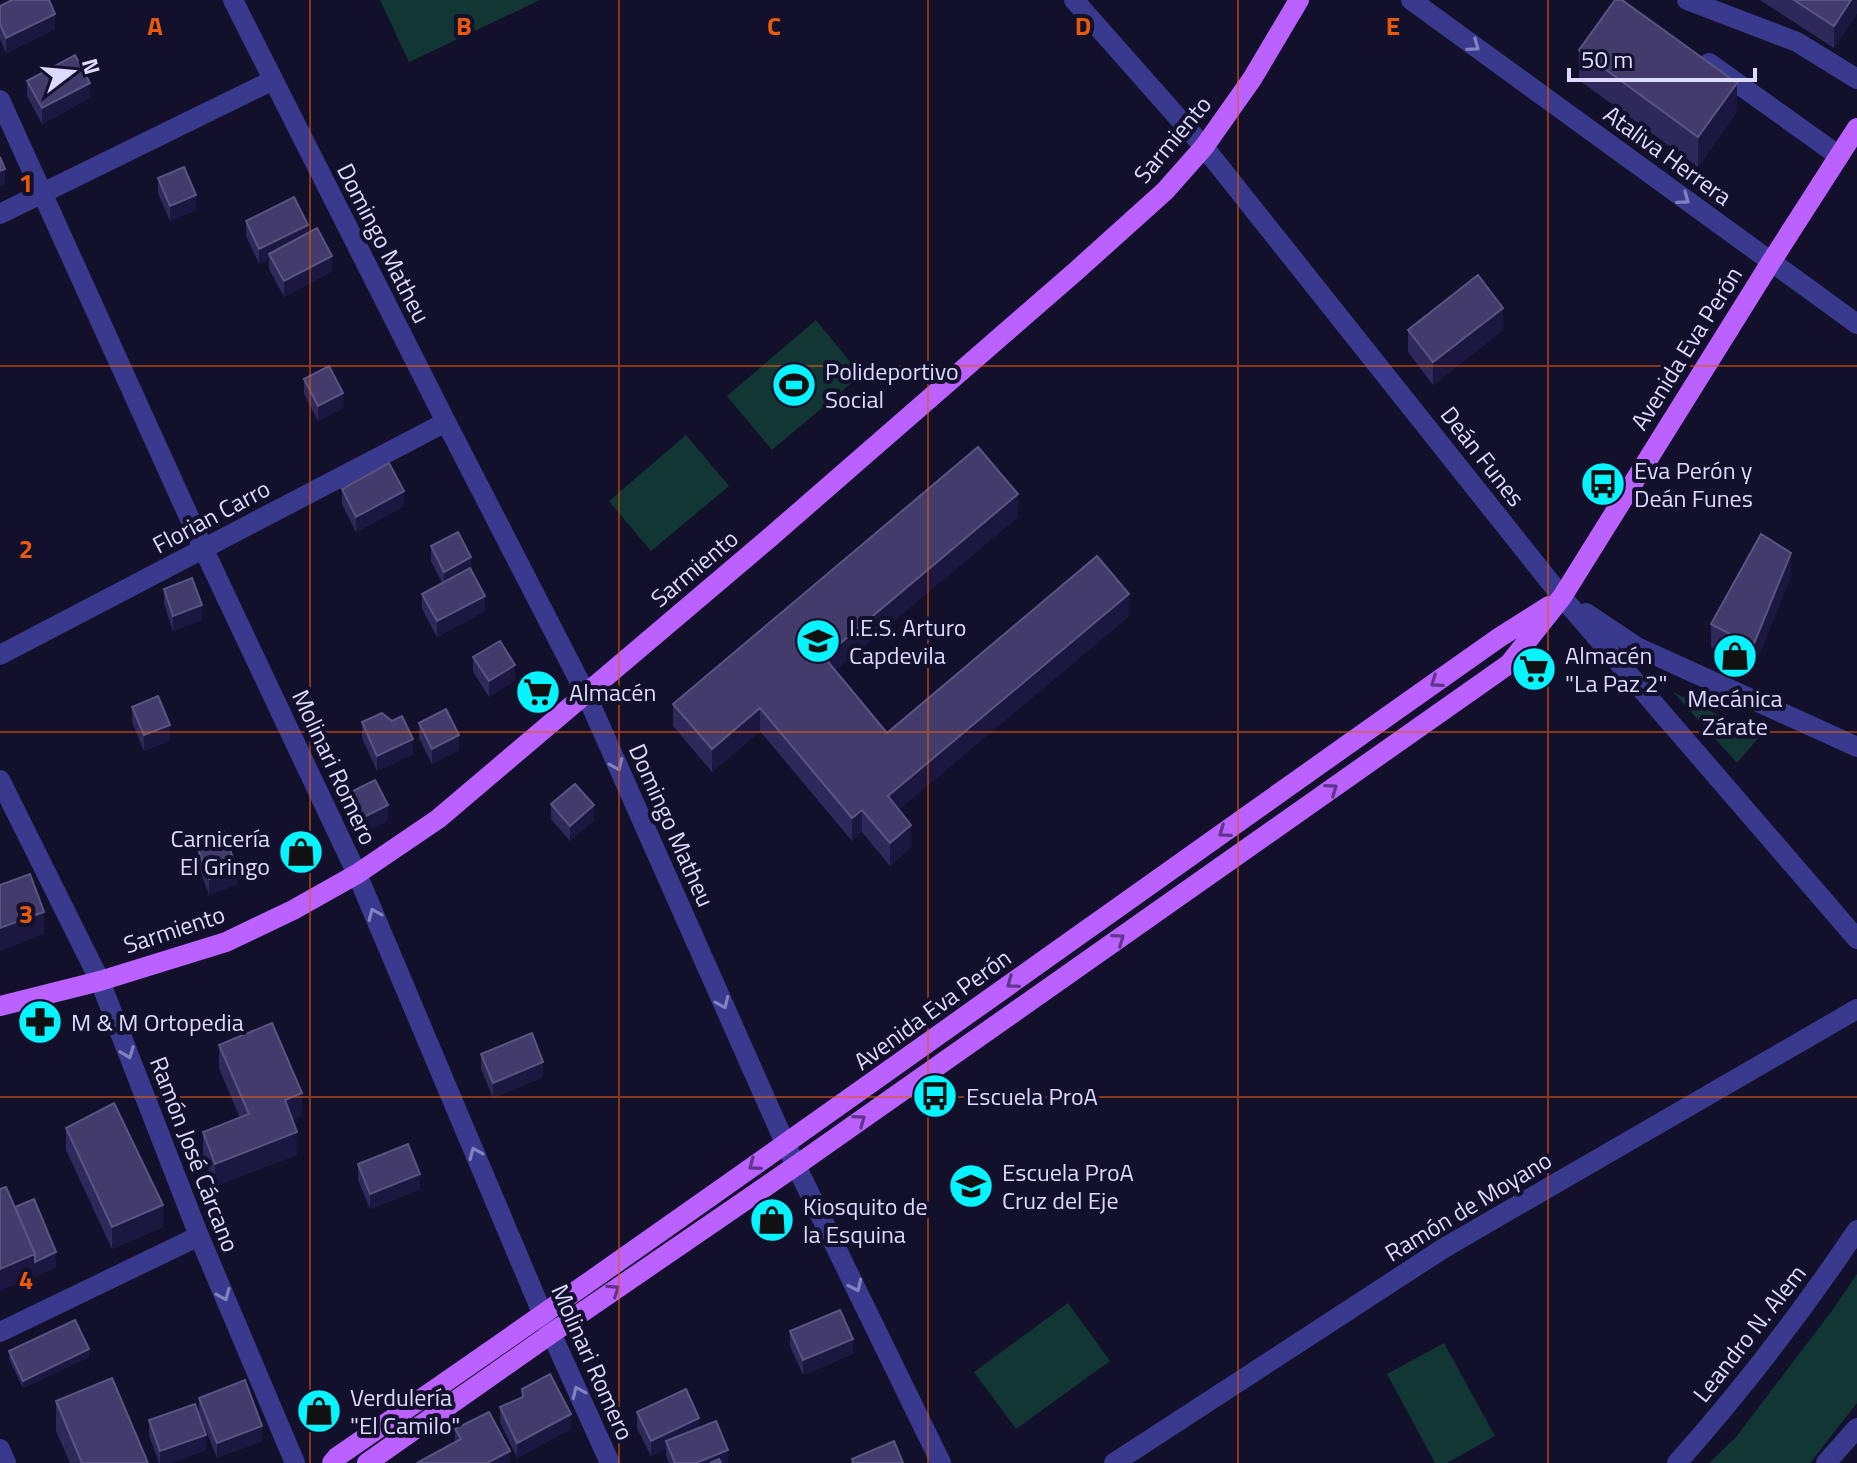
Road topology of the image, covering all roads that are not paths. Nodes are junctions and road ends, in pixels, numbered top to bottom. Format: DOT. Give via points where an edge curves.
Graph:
graph roads {
  1 [pos="233,0"];
  2 [pos="1074,0"];
  3 [pos="1299,0"];
  4 [pos="1411,0"];
  5 [pos="1687,0"];
  6 [pos="1709,63"];
  7 [pos="1857,79"];
  8 [pos="273,80"];
  9 [pos="0,100"];
  10 [pos="1857,128"];
  11 [pos="1204,147"];
  12 [pos="1839,156"];
  13 [pos="42,193"];
  14 [pos="0,214"];
  15 [pos="1771,262"];
  16 [pos="1857,324"];
  17 [pos="446,422"];
  18 [pos="204,550"];
  19 [pos="1562,597"];
  20 [pos="0,655"];
  21 [pos="586,694"];
  22 [pos="1857,747"];
  23 [pos="0,780"];
  24 [pos="357,874"];
  25 [pos="1857,939"];
  26 [pos="100,981"];
  27 [pos="0,1006"];
  28 [pos="1857,1009"];
  29 [pos="785,1143"];
  30 [pos="797,1165"];
  31 [pos="1857,1230"];
  32 [pos="199,1236"];
  33 [pos="548,1324"];
  34 [pos="0,1332"];
  35 [pos="1857,1428"];
  36 [pos="0,1449"];
  37 [pos="6,1463"];
  38 [pos="295,1463"];
  39 [pos="332,1463"];
  40 [pos="367,1463"];
  41 [pos="610,1463"];
  42 [pos="941,1463"];
  43 [pos="1114,1463"];
  44 [pos="1677,1463"];
  45 [pos="1826,1463"];
  1 -- 8 [label="street, Domingo Matheu"];
  2 -- 11 [label="street, Deán Funes"];
  3 -- 11 [label="main road, Sarmiento"];
  4 -- 15 [label="street, Ataliva Herrera, one-way"];
  5 -- 7 [label="street" via="1797,42"];
  6 -- 12 [label="street"];
  8 -- 13 [label="street"];
  8 -- 17 [label="street, Domingo Matheu"];
  9 -- 13 [label="street, Molinari Romero"];
  10 -- 12 [label="main road, Avenida Eva Perón"];
  11 -- 19 [label="street, Deán Funes"];
  11 -- 21 [label="main road, Sarmiento" via="1165,191 1075,272"];
  12 -- 15 [label="main road, Avenida Eva Perón"];
  13 -- 14 [label="street"];
  13 -- 18 [label="street, Molinari Romero"];
  15 -- 16 [label="street, Ataliva Herrera"];
  15 -- 19 [label="main road, Avenida Eva Perón"];
  17 -- 18 [label="street, Florian Carro"];
  17 -- 21 [label="street, Domingo Matheu"];
  18 -- 20 [label="street, Florian Carro"];
  18 -- 24 [label="street, Molinari Romero"];
  19 -- 22 [label="street" via="1637,647"];
  19 -- 25 [label="street, Deán Funes"];
  19 -- 29 [label="main road, Avenida Eva Perón, one-way"];
  30 -- 19 [label="main road, Avenida Eva Perón, one-way" via="1509,664"];
  21 -- 24 [label="main road, Sarmiento" via="438,819"];
  21 -- 29 [label="street, Domingo Matheu, one-way"];
  23 -- 26 [label="street, Ramón José Cárcano"];
  24 -- 26 [label="main road, Sarmiento" via="226,942"];
  33 -- 24 [label="street, Molinari Romero, one-way"];
  26 -- 27 [label="main road, Sarmiento"];
  26 -- 32 [label="street, Ramón José Cárcano, one-way"];
  28 -- 43 [label="street, Ramón de Moyano" via="1444,1248"];
  29 -- 30 [label="street, Domingo Matheu"];
  29 -- 33 [label="main road, Avenida Eva Perón, one-way"];
  33 -- 30 [label="main road, Avenida Eva Perón, one-way"];
  30 -- 42 [label="street, Domingo Matheu, one-way"];
  31 -- 44 [label="street, Leandro N. Alem" via="1807,1303"];
  32 -- 34 [label="street"];
  32 -- 38 [label="street, Ramón José Cárcano, one-way"];
  33 -- 39 [label="main road, Avenida Eva Perón"];
  33 -- 40 [label="main road, Avenida Eva Perón"];
  41 -- 33 [label="street, Molinari Romero, one-way"];
  35 -- 45 [label="street"];
  36 -- 37 [label="street"];
}
